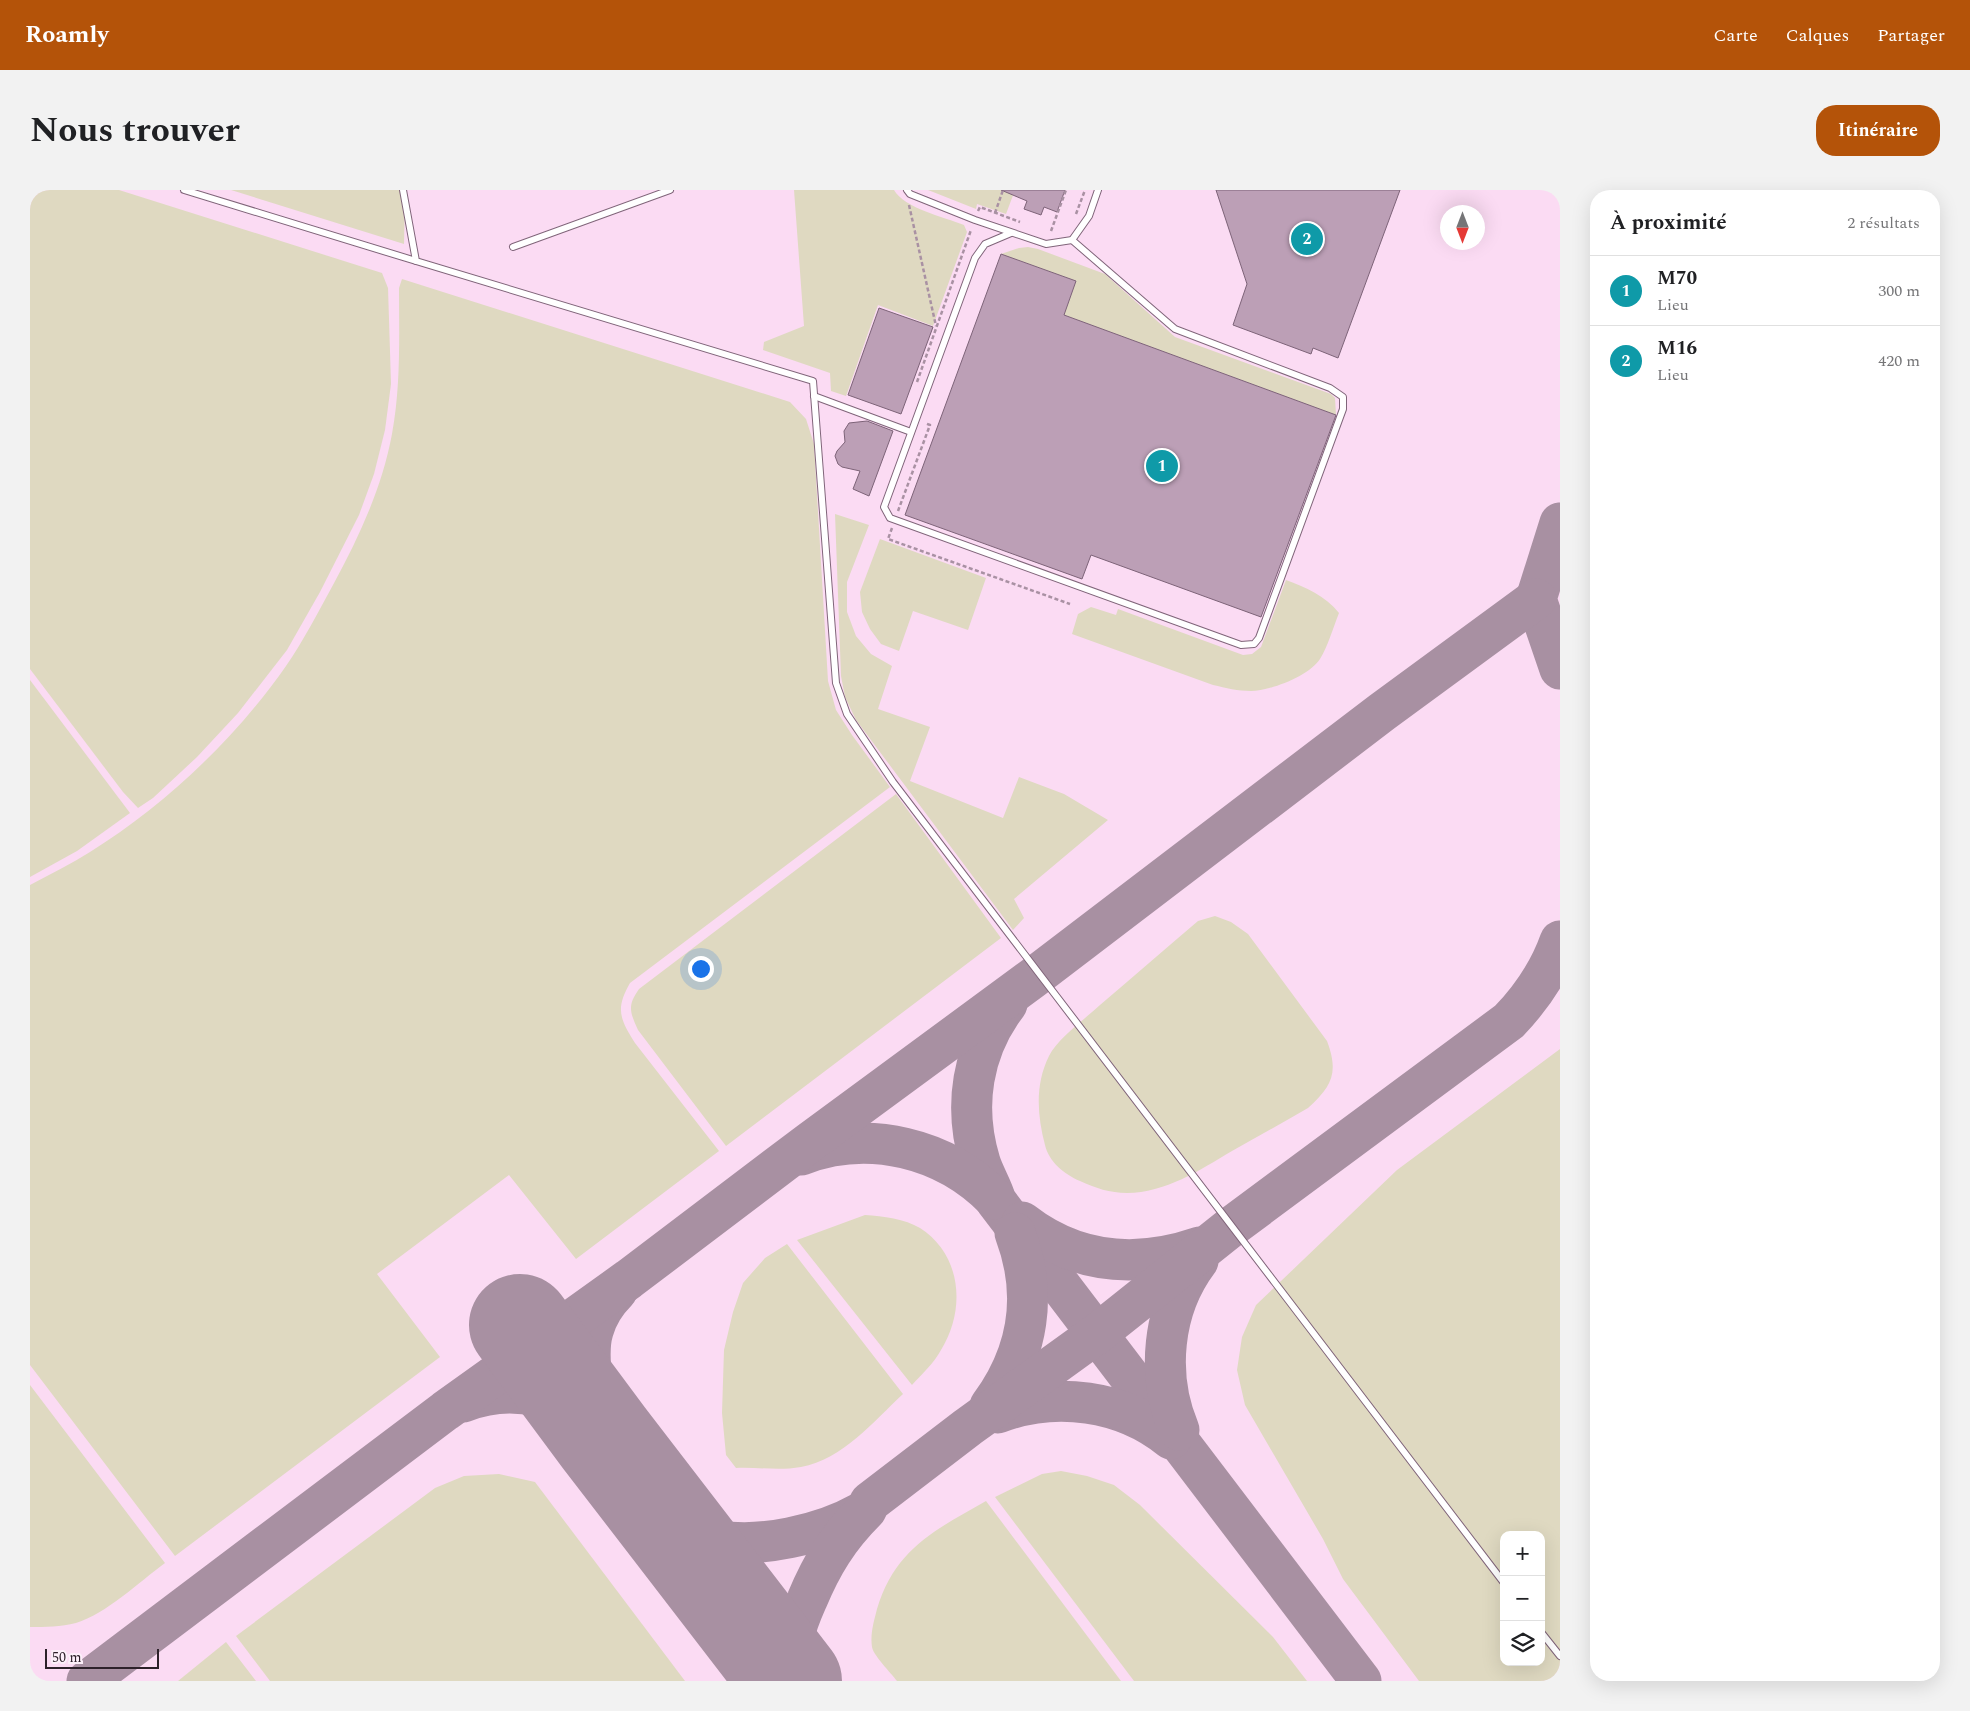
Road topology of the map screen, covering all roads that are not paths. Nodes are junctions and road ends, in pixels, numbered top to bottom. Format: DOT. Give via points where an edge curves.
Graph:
graph roads {
  1 [pos="184,190"];
  2 [pos="404,190"];
  3 [pos="670,190"];
  4 [pos="1098,190"];
  5 [pos="909,192"];
  6 [pos="1011,233"];
  7 [pos="1072,240"];
  8 [pos="513,247"];
  9 [pos="416,261"];
  10 [pos="814,396"];
  11 [pos="911,432"];
  12 [pos="1500,1578"];
  13 [pos="1545,1637"];
  14 [pos="1560,1656"];
  1 -- 9 [label="lane"];
  2 -- 9 [label="lane"];
  3 -- 8 [label="lane"];
  4 -- 7 [label="lane" via="1089,216"];
  5 -- 6 [label="lane"];
  6 -- 7 [label="lane" via="1046,244"];
  6 -- 11 [label="lane" via="985,244 975,258"];
  7 -- 11 [label="lane" via="1175,329 1330,388 1343,397 1343,409 1259,638 1254,644 1241,645 890,518 884,507"];
  9 -- 10 [label="lane" via="813,381"];
  10 -- 11 [label="lane"];
  10 -- 12 [label="lane" via="836,683 846,714 893,782"];
  13 -- 14 [label="lane"];
}
